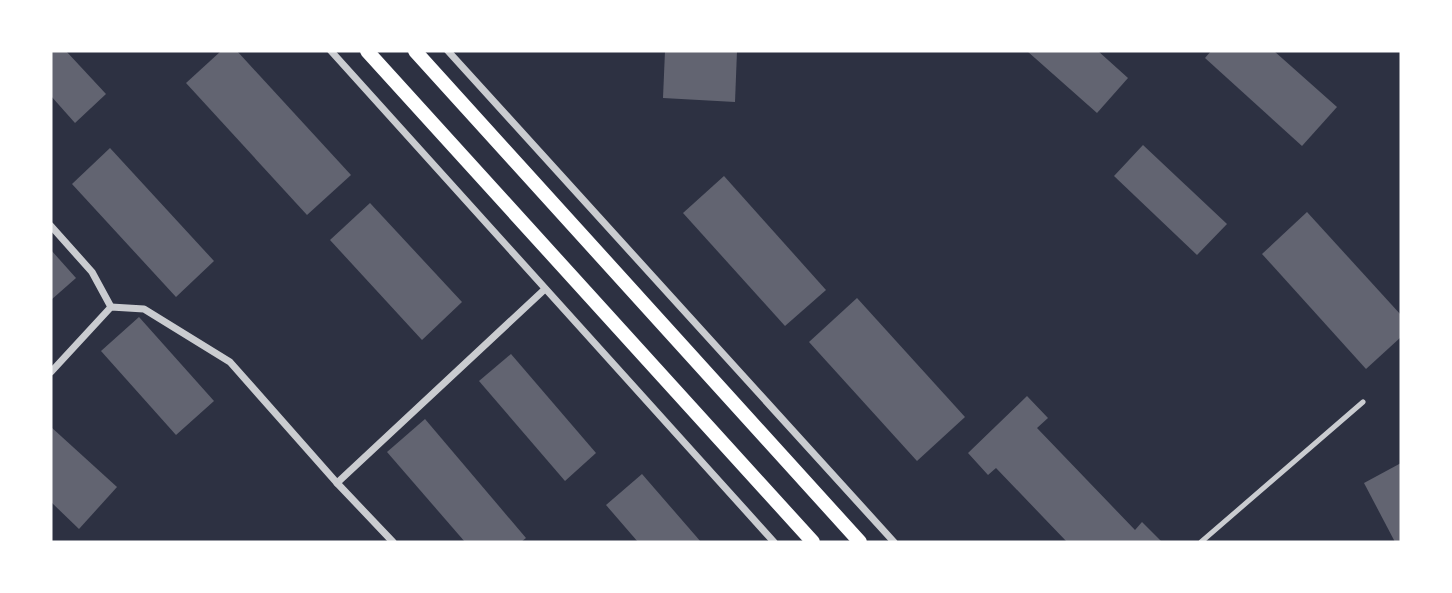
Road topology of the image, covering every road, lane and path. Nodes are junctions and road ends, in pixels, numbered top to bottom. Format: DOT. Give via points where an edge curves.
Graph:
graph roads {
  1 [pos="331,51"];
  2 [pos="367,51"];
  3 [pos="415,51"];
  4 [pos="448,51"];
  5 [pos="51,226"];
  6 [pos="545,289"];
  7 [pos="111,307"];
  8 [pos="51,372"];
  9 [pos="1363,402"];
  10 [pos="337,484"];
  11 [pos="393,542"];
  12 [pos="774,542"];
  13 [pos="813,542"];
  14 [pos="860,542"];
  15 [pos="894,542"];
  16 [pos="1201,542"];
  1 -- 6 [label="street"];
  2 -- 13 [label="main road"];
  3 -- 14 [label="main road"];
  4 -- 15 [label="street"];
  5 -- 7 [label="street" via="93,272"];
  6 -- 10 [label="street"];
  6 -- 12 [label="street"];
  7 -- 8 [label="street"];
  7 -- 10 [label="street" via="144,309 230,362"];
  9 -- 16 [label="lane"];
  10 -- 11 [label="street"];
}
